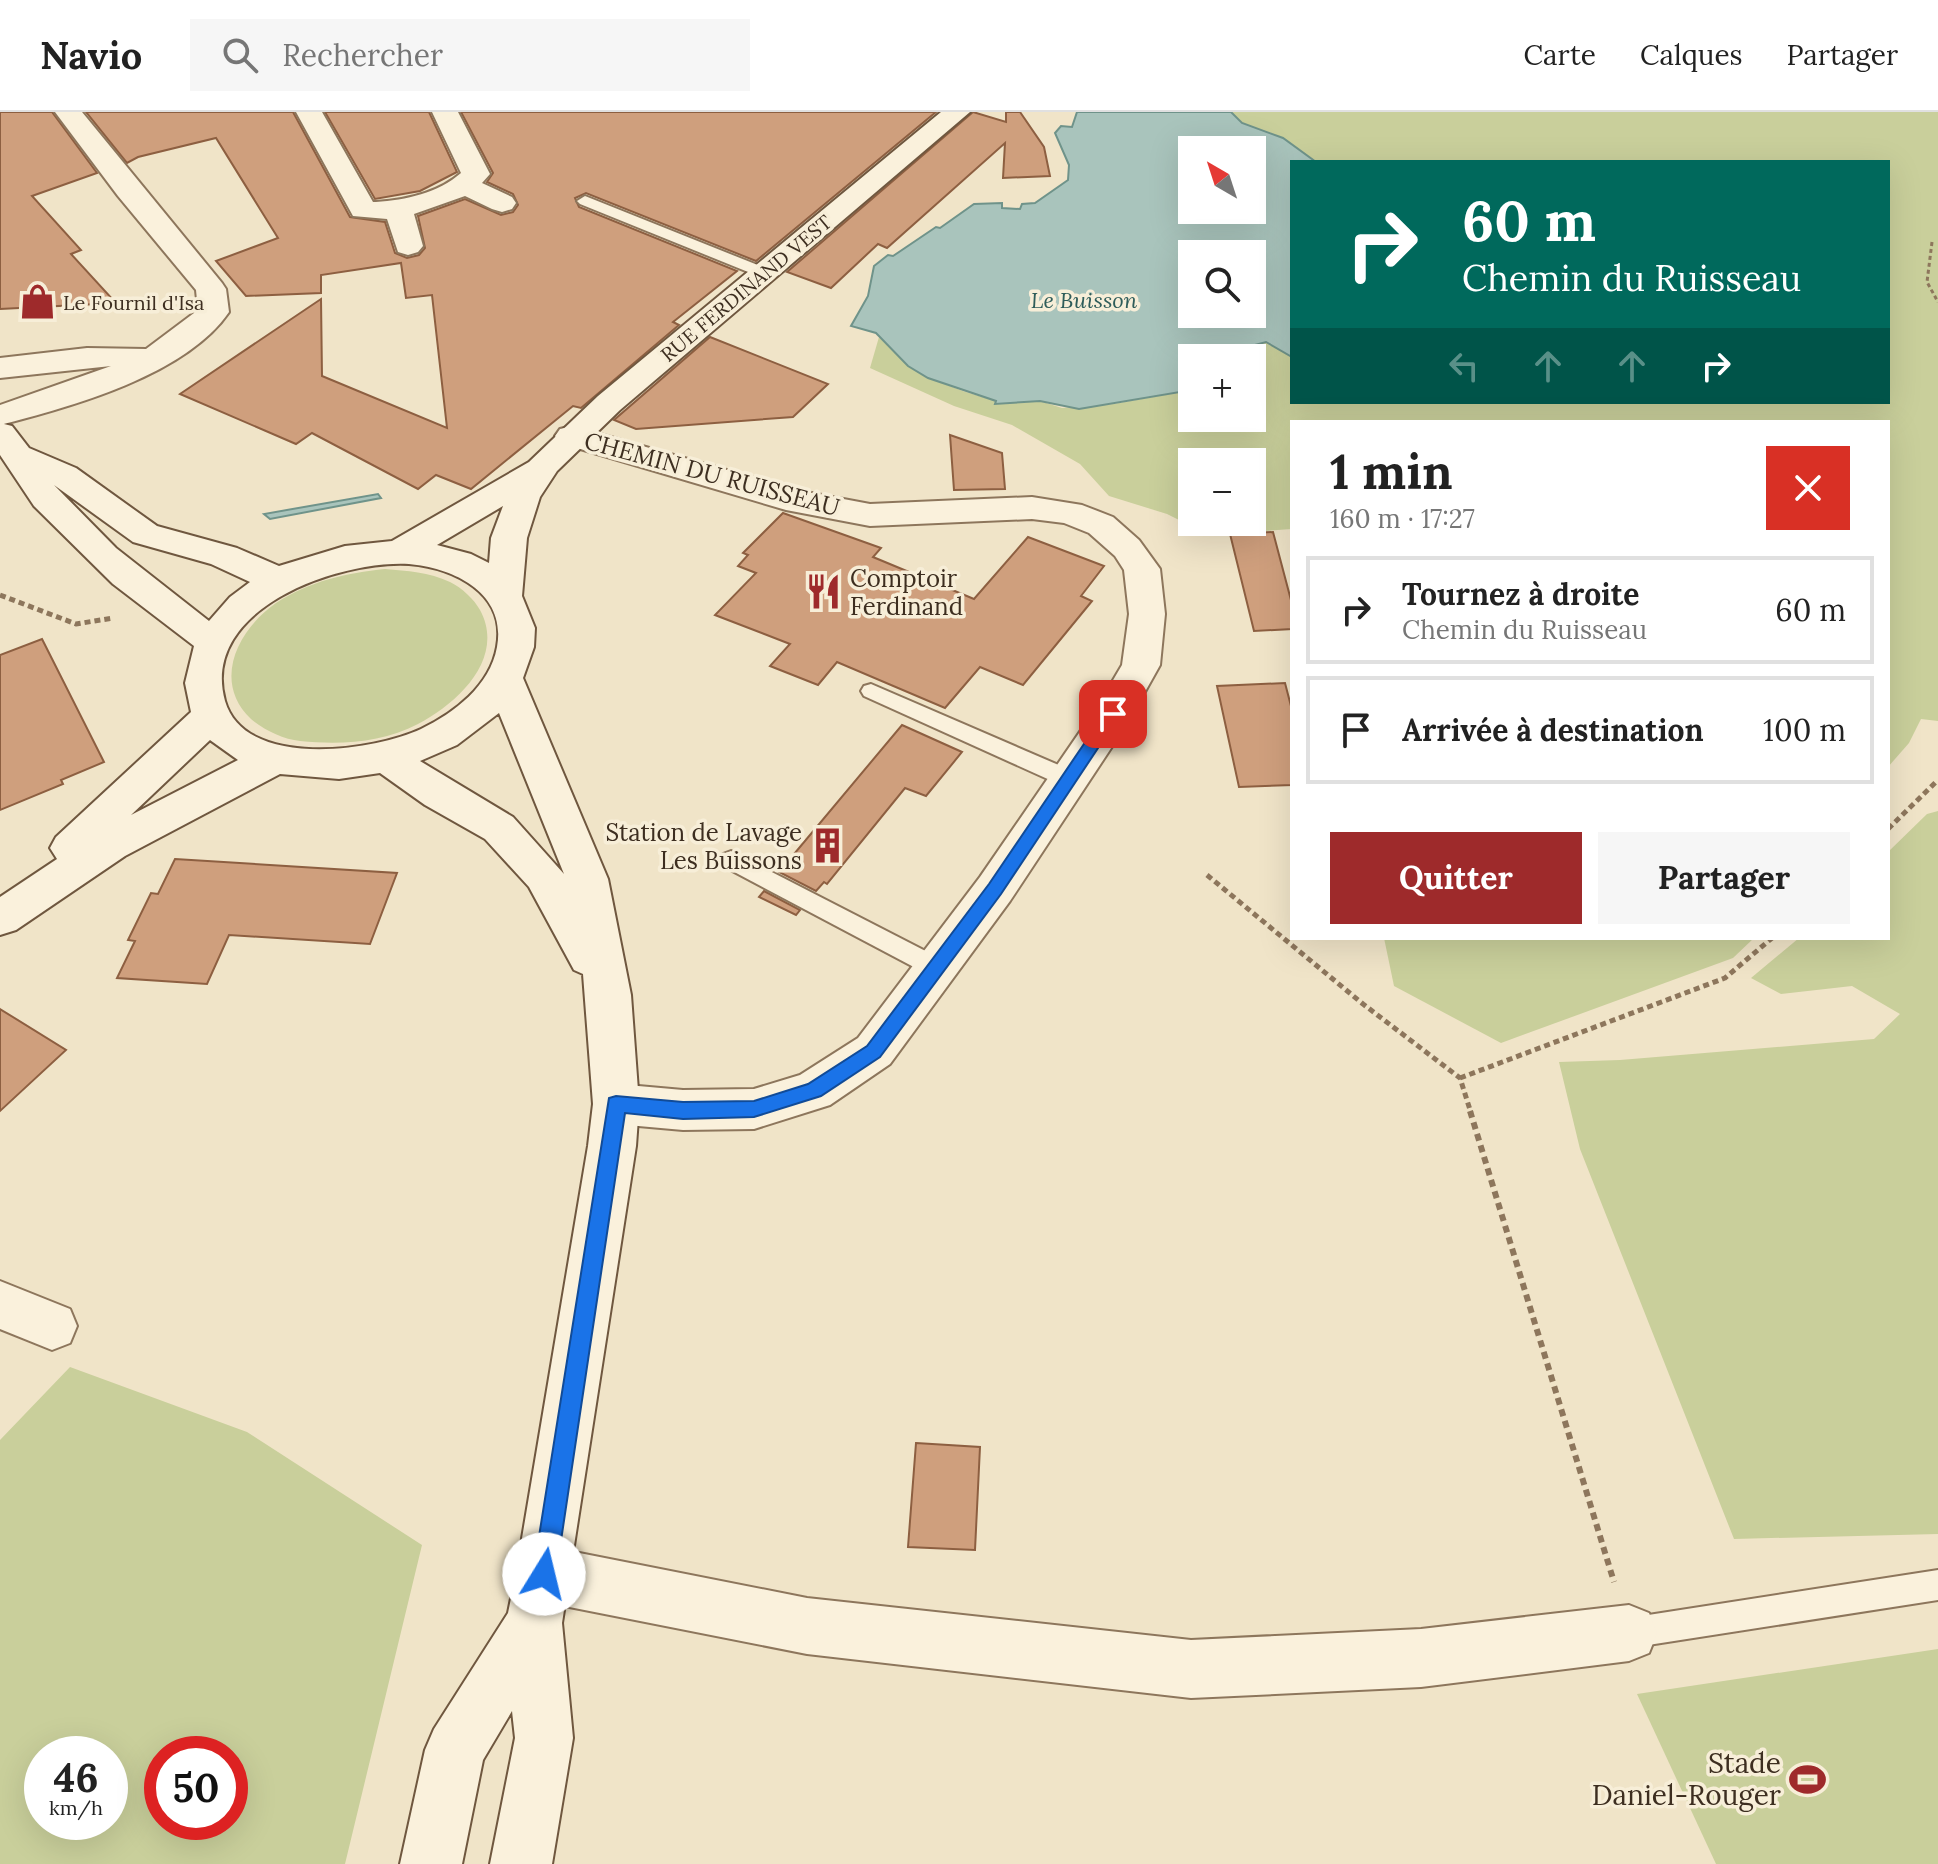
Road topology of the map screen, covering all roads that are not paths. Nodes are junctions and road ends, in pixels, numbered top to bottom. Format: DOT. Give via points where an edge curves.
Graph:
graph roads {
  1 [pos="68,112"];
  2 [pos="309,112"];
  3 [pos="445,112"];
  4 [pos="957,112"];
  5 [pos="466,186"];
  6 [pos="585,201"];
  7 [pos="502,203"];
  8 [pos="399,209"];
  9 [pos="408,246"];
  10 [pos="764,273"];
  11 [pos="151,357"];
  12 [pos="0,368"];
  13 [pos="0,415"];
  14 [pos="572,436"];
  15 [pos="8,443"];
  16 [pos="540,470"];
  17 [pos="400,552"];
  18 [pos="280,581"];
  19 [pos="505,595"];
  20 [pos="214,642"];
  21 [pos="504,678"];
  22 [pos="871,691"];
  23 [pos="212,715"];
  24 [pos="385,757"];
  25 [pos="276,758"];
  26 [pos="1069,779"];
  27 [pos="731,860"];
  28 [pos="0,918"];
  29 [pos="935,967"];
  30 [pos="609,995"];
  31 [pos="616,1104"];
  32 [pos="0,1305"];
  33 [pos="52,1326"];
  34 [pos="1925,1587"];
  35 [pos="539,1598"];
  36 [pos="1938,1605"];
  37 [pos="1629,1633"];
  38 [pos="431,1864"];
  39 [pos="521,1864"];
  1 -- 11 [label="street" via="211,289 214,312 195,333"];
  2 -- 8 [label="street" via="363,210"];
  3 -- 5 [label="street" via="476,174"];
  4 -- 10 [label="street, RUE FERDINAND VEST"];
  5 -- 7 [label="street"];
  5 -- 8 [label="street"];
  6 -- 10 [label="lane"];
  8 -- 9 [label="street"];
  10 -- 14 [label="street, RUE FERDINAND VEST"];
  11 -- 12 [label="street" via="35,360"];
  11 -- 13 [label="street" via="120,376"];
  14 -- 16 [label="street, RUE FERDINAND VEST"];
  14 -- 26 [label="street, CHEMIN DU RUISSEAU" via="798,502 870,515 1032,508 1070,513 1101,525 1142,569 1147,614 1141,665"];
  15 -- 18 [label="street" via="145,534 224,556"];
  15 -- 20 [label="street" via="46,497 73,524 162,607"];
  16 -- 17 [label="street"];
  16 -- 19 [label="street" via="523,497 509,538"];
  17 -- 18 [label="street" via="348,556"];
  17 -- 19 [label="street" via="463,564"];
  18 -- 20 [label="street" via="241,609"];
  19 -- 21 [label="street" via="518,628"];
  20 -- 23 [label="street" via="203,679"];
  21 -- 24 [label="street" via="457,726"];
  21 -- 30 [label="street" via="587,879"];
  22 -- 26 [label="lane"];
  23 -- 25 [label="street" via="237,741"];
  23 -- 28 [label="street"];
  24 -- 25 [label="street" via="329,765"];
  24 -- 30 [label="street" via="499,828 544,876"];
  25 -- 28 [label="street" via="110,845"];
  26 -- 29 [label="street, CHEMIN DU RUISSEAU"];
  27 -- 29 [label="lane"];
  29 -- 31 [label="street, CHEMIN DU RUISSEAU" via="874,1051 814,1091 754,1109"];
  30 -- 31 [label="street"];
  31 -- 35 [label="street"];
  32 -- 33 [label="street"];
  34 -- 36 [label="lane"];
  34 -- 37 [label="lane"];
  35 -- 37 [label="street" via="1191,1669 1421,1658"];
  35 -- 38 [label="street" via="455,1750"];
  35 -- 39 [label="street" via="544,1738"];
}
